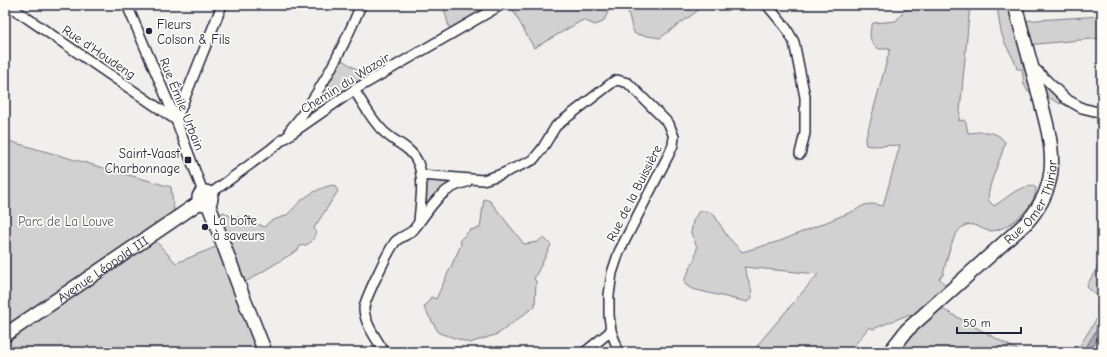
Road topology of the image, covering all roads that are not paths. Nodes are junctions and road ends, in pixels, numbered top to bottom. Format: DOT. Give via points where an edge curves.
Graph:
graph roads {
  1 [pos="8,5"];
  2 [pos="127,5"];
  3 [pos="222,5"];
  4 [pos="362,5"];
  5 [pos="501,5"];
  6 [pos="767,5"];
  7 [pos="1016,5"];
  8 [pos="1031,65"];
  9 [pos="354,90"];
  10 [pos="1102,113"];
  11 [pos="176,120"];
  12 [pos="282,140"];
  13 [pos="800,154"];
  14 [pos="421,176"];
  15 [pos="474,180"];
  16 [pos="205,198"];
  17 [pos="420,222"];
  18 [pos="611,331"];
  19 [pos="5,335"];
  20 [pos="265,352"];
  21 [pos="384,352"];
  22 [pos="584,352"];
  23 [pos="616,352"];
  24 [pos="890,352"];
  1 -- 11 [label="street, Rue d'Houdeng"];
  2 -- 11 [label="street, Rue Émile Urbain"];
  3 -- 11 [label="street"];
  4 -- 12 [label="street" via="327,75"];
  5 -- 9 [label="street, Chemin du Wazoir"];
  6 -- 13 [label="street" via="794,42 805,97 805,134"];
  7 -- 8 [label="street, Rue Omer Thiriar"];
  8 -- 10 [label="street" via="1066,99 1082,108"];
  8 -- 24 [label="street, Rue Omer Thiriar" via="1052,147 1050,178 1044,199 1027,222 907,330"];
  9 -- 12 [label="street, Chemin du Wazoir"];
  9 -- 14 [label="street" via="383,131 411,151 418,163"];
  11 -- 16 [label="street, Rue Émile Urbain"];
  12 -- 16 [label="street, Chemin du Wazoir"];
  14 -- 15 [label="street, Rue de la Buissière"];
  14 -- 17 [label="street"];
  15 -- 17 [label="street, Rue de la Buissière" via="448,189 430,206"];
  15 -- 18 [label="street, Rue de la Buissière" via="500,175 532,160 561,121 617,80 628,83 669,124 674,137 673,145 619,252 612,273 608,305"];
  16 -- 19 [label="street, Avenue Léopold III"];
  16 -- 20 [label="street"];
  17 -- 21 [label="street, Rue de la Buissière" via="413,231 393,246 365,304 366,320"];
  18 -- 22 [label="street"];
  18 -- 23 [label="street, Rue de la Buissière"];
}
